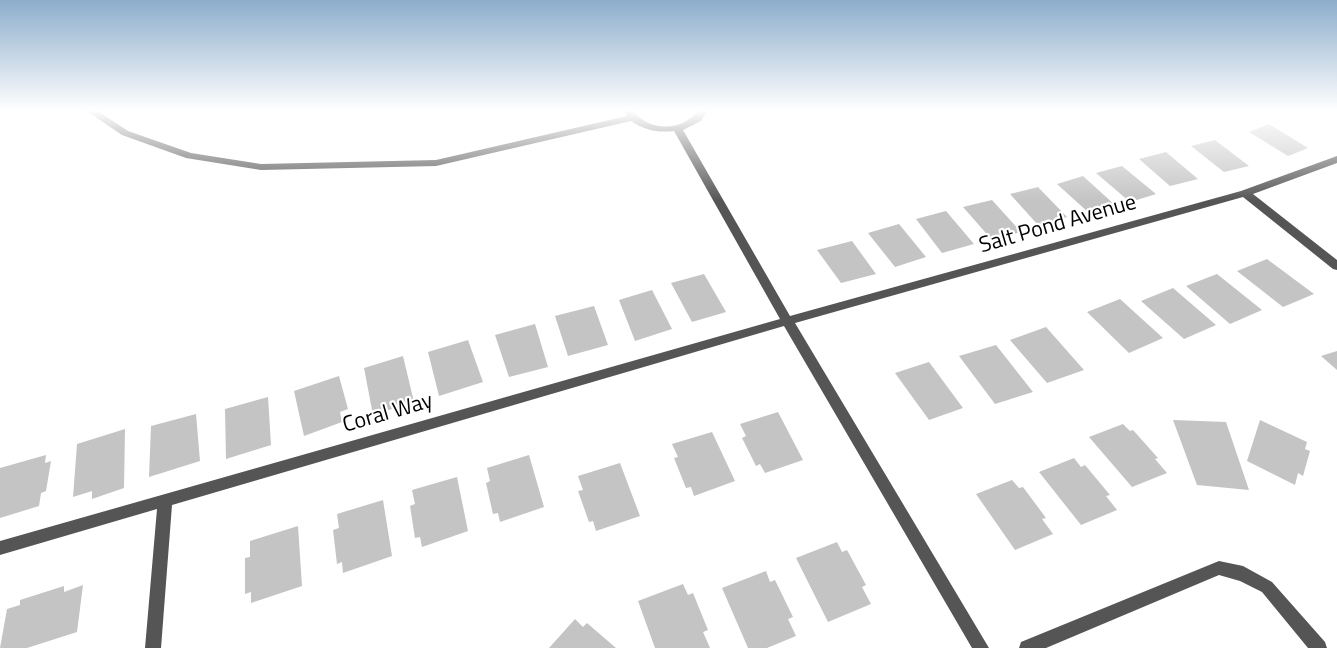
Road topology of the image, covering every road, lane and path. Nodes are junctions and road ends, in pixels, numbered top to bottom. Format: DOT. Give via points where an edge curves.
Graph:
graph roads {
  1 [pos="145,140"];
  2 [pos="526,140"];
  3 [pos="684,140"];
  4 [pos="1337,159"];
  5 [pos="1245,193"];
  6 [pos="1337,266"];
  7 [pos="786,321"];
  8 [pos="165,501"];
  9 [pos="0,548"];
  10 [pos="153,648"];
  11 [pos="981,648"];
  12 [pos="1027,648"];
  13 [pos="1318,648"];
  1 -- 2 [label="street" via="189,156 261,167 436,163"];
  3 -- 7 [label="street"];
  4 -- 5 [label="street, Salt Pond Avenue"];
  5 -- 6 [label="street"];
  5 -- 7 [label="street, Salt Pond Avenue"];
  7 -- 8 [label="street, Coral Way"];
  7 -- 11 [label="street"];
  8 -- 9 [label="street, Coral Way"];
  8 -- 10 [label="street"];
  12 -- 13 [label="street" via="1219,568 1244,574 1267,587"];
}
